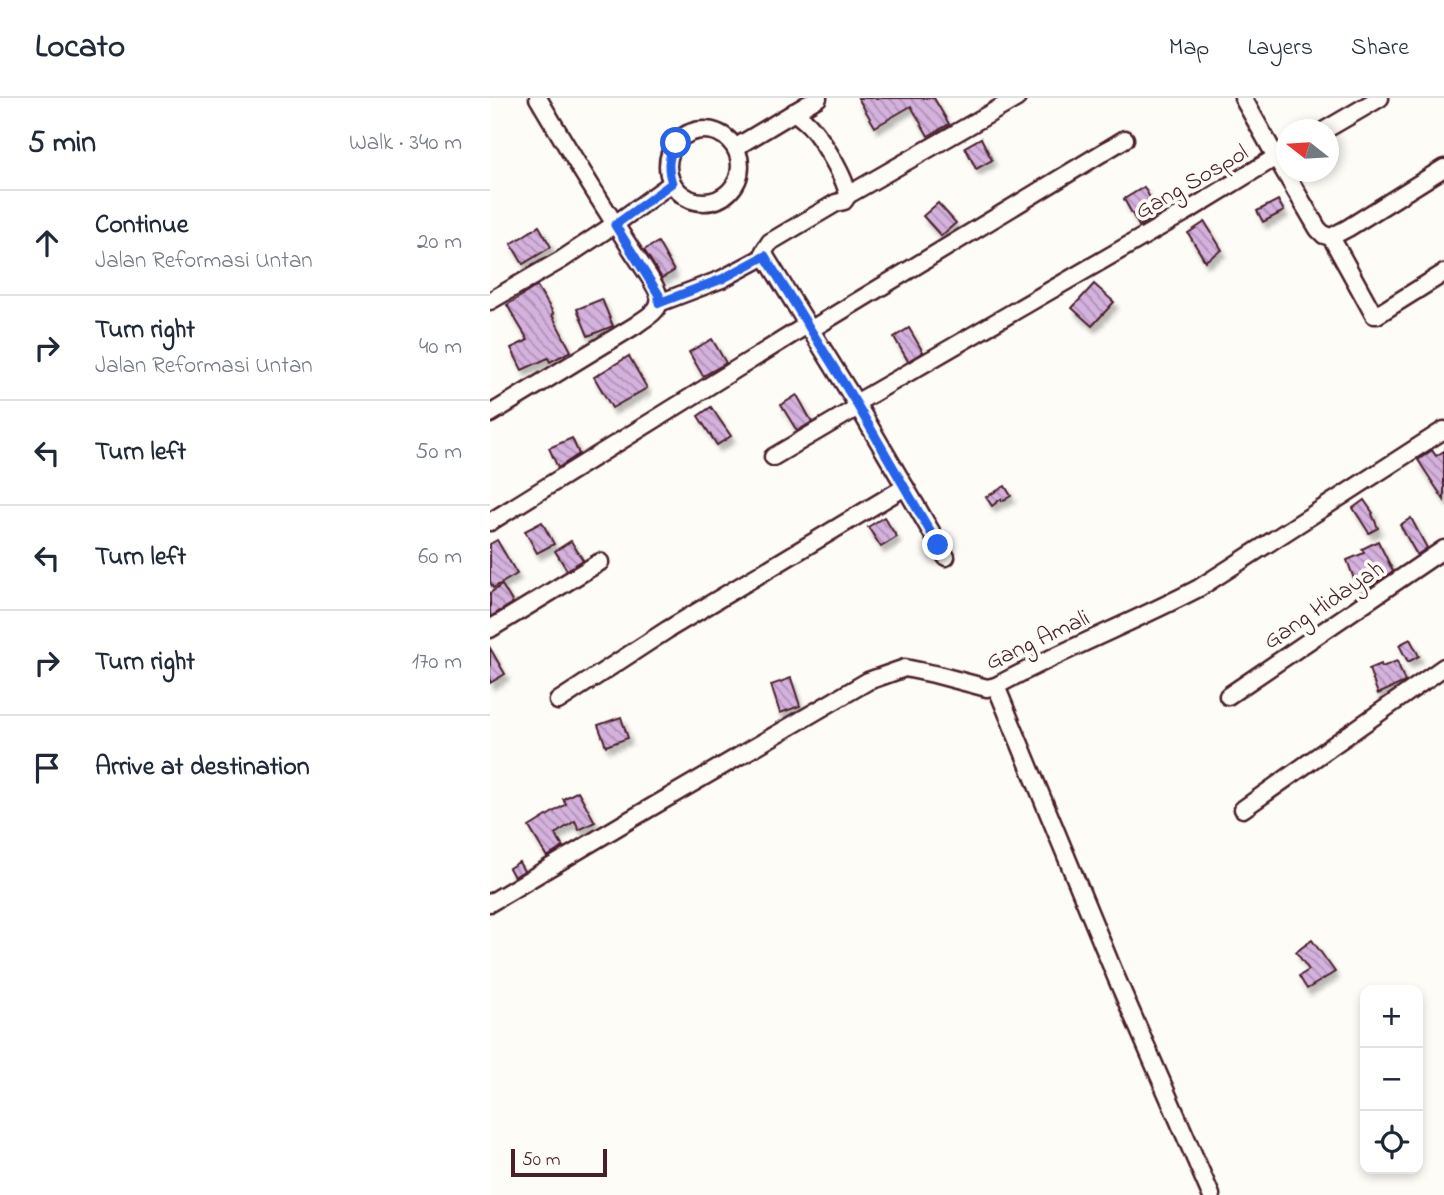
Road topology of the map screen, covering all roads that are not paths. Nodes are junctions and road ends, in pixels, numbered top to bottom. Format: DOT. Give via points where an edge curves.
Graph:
graph roads {
  1 [pos="538,98"];
  2 [pos="818,98"];
  3 [pos="1017,98"];
  4 [pos="1243,98"];
  5 [pos="1380,98"];
  6 [pos="794,112"];
  7 [pos="1339,122"];
  8 [pos="1125,139"];
  9 [pos="736,147"];
  10 [pos="1276,147"];
  11 [pos="1276,157"];
  12 [pos="1444,168"];
  13 [pos="1295,182"];
  14 [pos="672,183"];
  15 [pos="848,195"];
  16 [pos="615,225"];
  17 [pos="1331,237"];
  18 [pos="765,256"];
  19 [pos="1444,273"];
  20 [pos="490,301"];
  21 [pos="659,303"];
  22 [pos="809,328"];
  23 [pos="857,405"];
  24 [pos="490,414"];
  25 [pos="1444,430"];
  26 [pos="773,457"];
  27 [pos="905,487"];
  28 [pos="490,522"];
  29 [pos="1444,549"];
  30 [pos="946,557"];
  31 [pos="600,562"];
  32 [pos="490,629"];
  33 [pos="1444,667"];
  34 [pos="996,686"];
  35 [pos="1228,696"];
  36 [pos="558,701"];
  37 [pos="1243,809"];
  38 [pos="490,904"];
  39 [pos="1211,1195"];
  1 -- 16 [label="street"];
  2 -- 6 [label="street"];
  3 -- 15 [label="street"];
  4 -- 10 [label="street, Gang Sospol"];
  5 -- 7 [label="street"];
  6 -- 9 [label="street"];
  6 -- 15 [label="street" via="825,148"];
  8 -- 22 [label="street"];
  9 -- 14 [label="street" via="714,130 687,134 669,155"];
  9 -- 14 [label="street" via="740,175 722,198 694,201"];
  11 -- 23 [label="street, Gang Sospol"];
  12 -- 17 [label="street"];
  13 -- 17 [label="street" via="1318,229"];
  14 -- 16 [label="street"];
  15 -- 18 [label="street" via="770,242"];
  16 -- 20 [label="street"];
  16 -- 21 [label="street" via="659,295"];
  17 -- 19 [label="street" via="1374,315"];
  18 -- 21 [label="street" via="722,279"];
  18 -- 22 [label="street"];
  21 -- 24 [label="street" via="636,324"];
  22 -- 23 [label="street"];
  22 -- 28 [label="street"];
  23 -- 26 [label="street, Gang Sospol"];
  23 -- 27 [label="street"];
  25 -- 34 [label="street, Gang Amali" via="1199,588"];
  27 -- 30 [label="street"];
  27 -- 36 [label="street"];
  29 -- 35 [label="street, Gang Hidayah"];
  31 -- 32 [label="street"];
  33 -- 37 [label="street"];
  34 -- 38 [label="street, Gang Amali" via="987,688 905,668 868,681"];
  34 -- 39 [label="street"];
}
